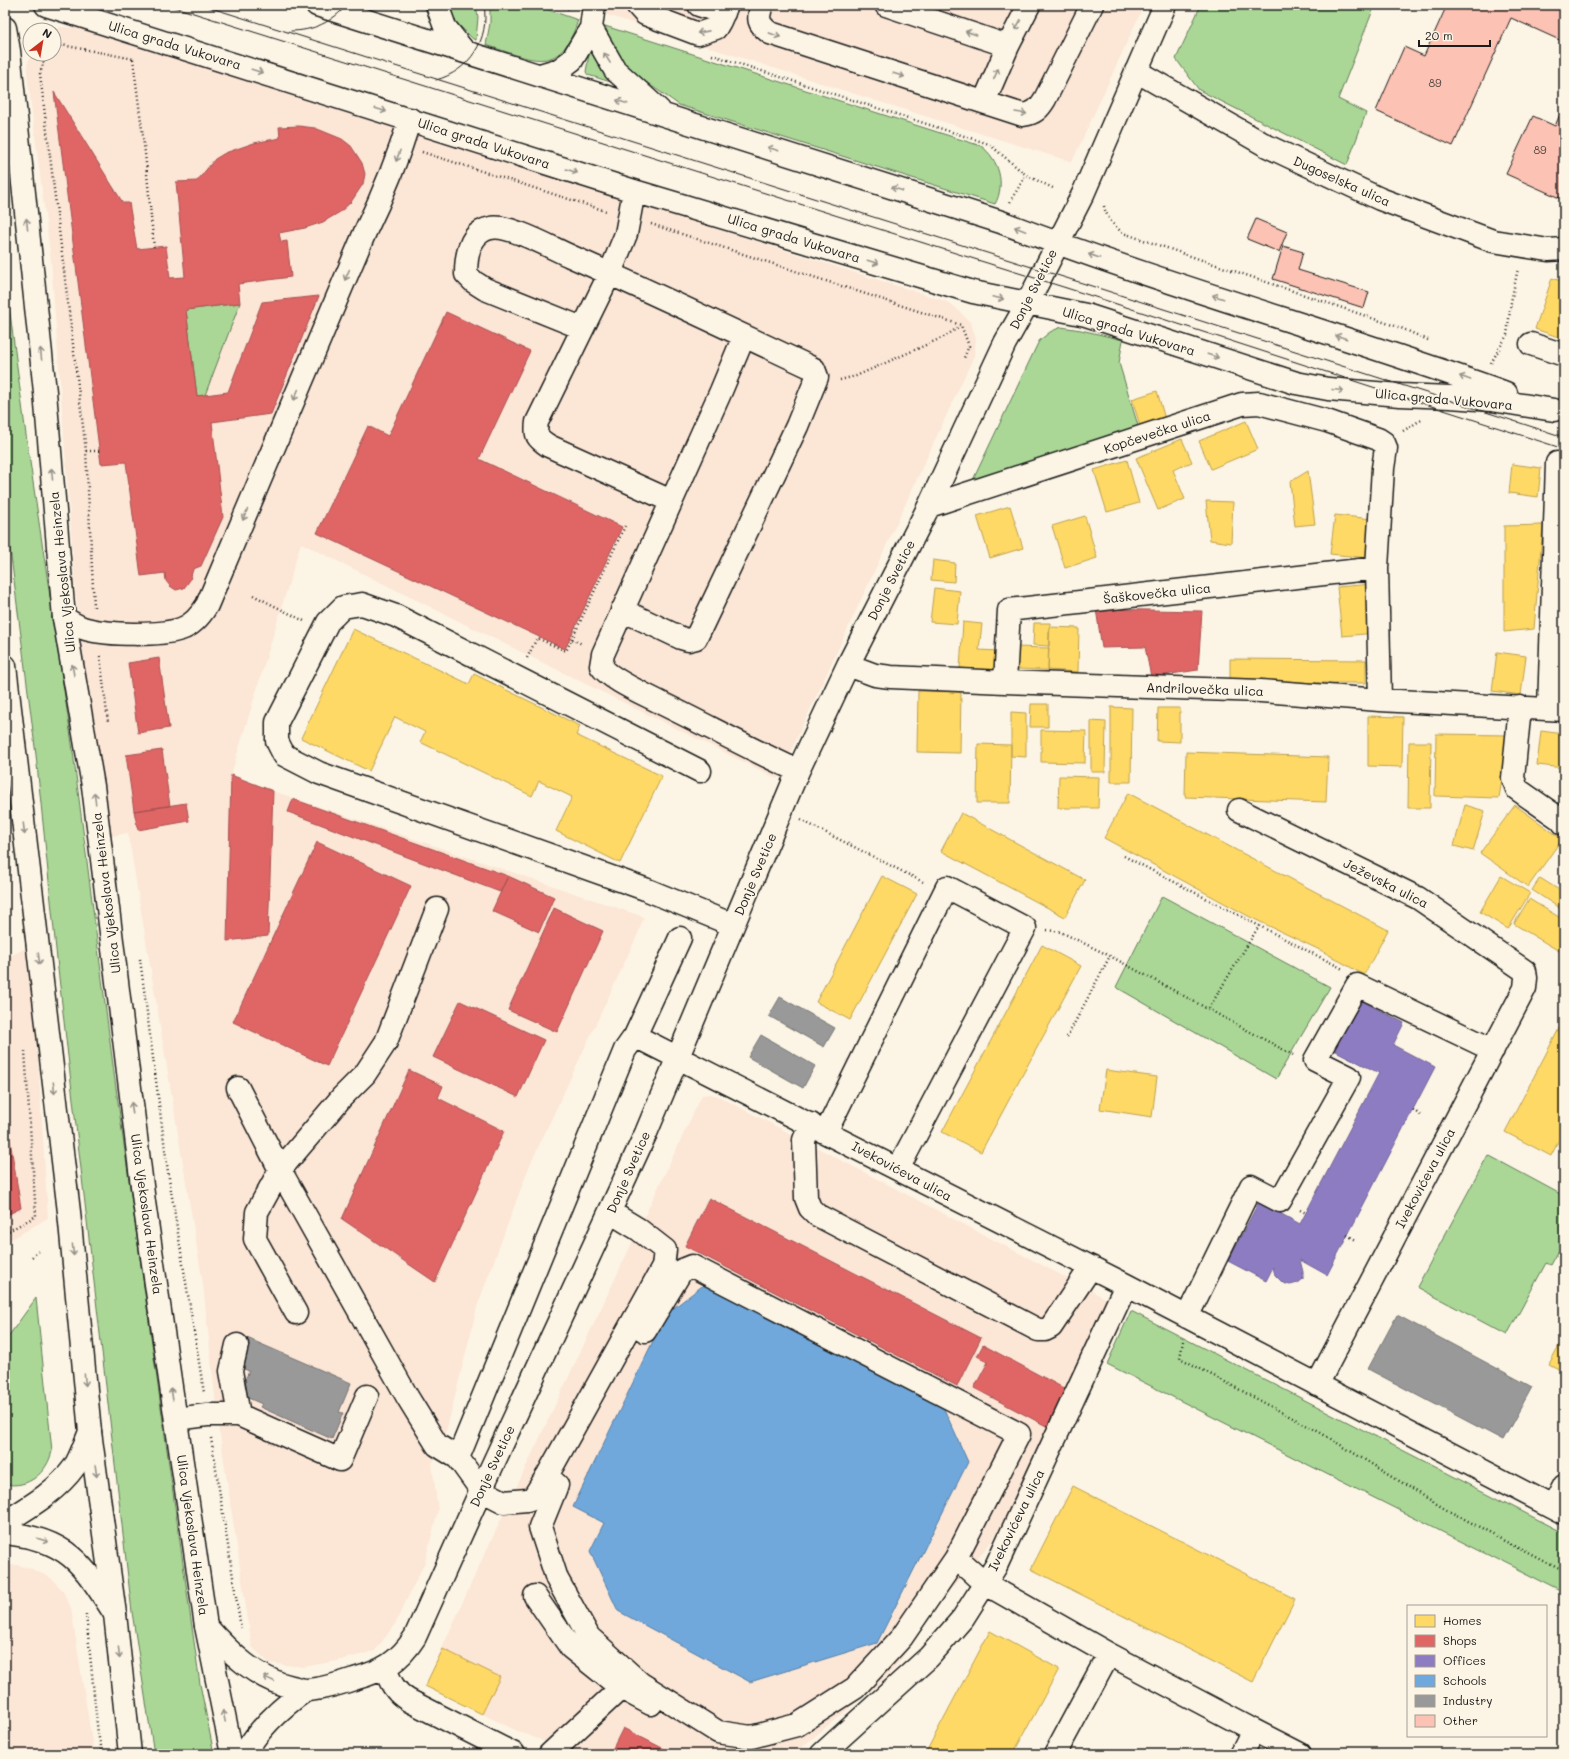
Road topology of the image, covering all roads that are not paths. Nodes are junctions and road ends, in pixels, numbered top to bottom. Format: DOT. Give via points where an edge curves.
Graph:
graph roads {
  1 [pos="46,5"];
  2 [pos="317,5"];
  3 [pos="370,5"];
  4 [pos="437,5"];
  5 [pos="637,5"];
  6 [pos="700,5"];
  7 [pos="762,5"];
  8 [pos="886,5"];
  9 [pos="1029,5"];
  10 [pos="1092,5"];
  11 [pos="1165,5"];
  12 [pos="584,8"];
  13 [pos="725,9"];
  14 [pos="350,15"];
  15 [pos="5,28"];
  16 [pos="591,28"];
  17 [pos="1008,46"];
  18 [pos="464,51"];
  19 [pos="1136,71"];
  20 [pos="540,75"];
  21 [pos="984,102"];
  22 [pos="664,115"];
  23 [pos="410,119"];
  24 [pos="634,191"];
  25 [pos="1057,243"];
  26 [pos="1564,248"];
  27 [pos="610,273"];
  28 [pos="1027,304"];
  29 [pos="582,328"];
  30 [pos="744,336"];
  31 [pos="1531,344"];
  32 [pos="1564,355"];
  33 [pos="1559,412"];
  34 [pos="1557,463"];
  35 [pos="671,501"];
  36 [pos="929,506"];
  37 [pos="1378,568"];
  38 [pos="622,610"];
  39 [pos="64,618"];
  40 [pos="848,665"];
  41 [pos="5,666"];
  42 [pos="1005,682"];
  43 [pos="6,691"];
  44 [pos="1380,700"];
  45 [pos="1520,707"];
  46 [pos="1557,709"];
  47 [pos="798,770"];
  48 [pos="700,771"];
  49 [pos="5,779"];
  50 [pos="21,801"];
  51 [pos="1239,810"];
  52 [pos="1564,824"];
  53 [pos="437,909"];
  54 [pos="733,925"];
  55 [pos="680,938"];
  56 [pos="1524,971"];
  57 [pos="635,1036"];
  58 [pos="1493,1050"];
  59 [pos="679,1057"];
  60 [pos="238,1088"];
  61 [pos="818,1128"];
  62 [pos="898,1169"];
  63 [pos="280,1170"];
  64 [pos="610,1212"];
  65 [pos="1091,1267"];
  66 [pos="1126,1285"];
  67 [pos="296,1313"];
  68 [pos="1187,1317"];
  69 [pos="632,1324"];
  70 [pos="236,1345"];
  71 [pos="1317,1385"];
  72 [pos="367,1396"];
  73 [pos="239,1415"];
  74 [pos="176,1419"];
  75 [pos="90,1432"];
  76 [pos="458,1458"];
  77 [pos="547,1476"];
  78 [pos="1564,1486"];
  79 [pos="481,1490"];
  80 [pos="1559,1510"];
  81 [pos="5,1522"];
  82 [pos="5,1533"];
  83 [pos="956,1558"];
  84 [pos="984,1583"];
  85 [pos="535,1596"];
  86 [pos="115,1614"];
  87 [pos="206,1626"];
  88 [pos="1109,1654"];
  89 [pos="385,1668"];
  90 [pos="621,1688"];
  91 [pos="306,1690"];
  92 [pos="1253,1730"];
  93 [pos="718,1732"];
  94 [pos="130,1754"];
  95 [pos="232,1754"];
  96 [pos="244,1754"];
  97 [pos="514,1754"];
  98 [pos="550,1754"];
  99 [pos="822,1754"];
  100 [pos="1055,1754"];
  101 [pos="1241,1754"];
  102 [pos="1300,1754"];
  1 -- 23 [label="street, Ulica grada Vukovara, one-way"];
  2 -- 14 [label="street, Ulica grada Vukovara"];
  3 -- 14 [label="street"];
  4 -- 18 [label="street" via="445,26"];
  13 -- 5 [label="street, one-way" via="716,28 698,34 645,14"];
  6 -- 13 [label="street"];
  7 -- 21 [label="street, one-way" via="758,16 759,22 770,33"];
  17 -- 8 [label="street, one-way"];
  9 -- 17 [label="street, one-way"];
  21 -- 10 [label="street, one-way" via="1023,115 1033,113 1039,108"];
  11 -- 19 [label="street, Donje Svetice"];
  12 -- 16 [label="street"];
  14 -- 18 [label="street, Ulica grada Vukovara"];
  39 -- 15 [label="street, Ulica Vjekoslava Heinzela, one-way" via="44,384"];
  16 -- 20 [label="street" via="572,60 560,69"];
  22 -- 16 [label="street, one-way" via="614,70"];
  21 -- 17 [label="street, one-way"];
  18 -- 20 [label="street, Ulica grada Vukovara"];
  19 -- 25 [label="street, Donje Svetice" via="1083,194"];
  19 -- 26 [label="street, Dugoselska ulica" via="1267,146 1380,199 1493,241 1548,250"];
  22 -- 20 [label="street, Ulica grada Vukovara, one-way"];
  25 -- 22 [label="street, Ulica grada Vukovara, one-way" via="1001,222"];
  23 -- 24 [label="street, Ulica grada Vukovara, one-way"];
  23 -- 39 [label="street, one-way" via="382,198 201,615 181,629 154,633 109,633 86,629"];
  24 -- 27 [label="street" via="626,234"];
  24 -- 28 [label="street, Ulica grada Vukovara, one-way" via="973,292"];
  25 -- 28 [label="street, Donje Svetice"];
  33 -- 25 [label="street, Ulica grada Vukovara, one-way" via="1447,372"];
  27 -- 29 [label="street"];
  27 -- 29 [label="street" via="499,227 489,228 478,234 470,245 466,259 466,274 474,282"];
  27 -- 30 [label="street"];
  28 -- 33 [label="street, Ulica grada Vukovara, one-way" via="1086,315 1296,384 1400,395 1492,400"];
  28 -- 36 [label="street, Donje Svetice" via="1005,343"];
  29 -- 35 [label="street" via="537,422 535,432 539,440"];
  30 -- 35 [label="street"];
  30 -- 38 [label="street" via="814,369 817,376 797,426 696,638 681,638"];
  31 -- 32 [label="street"];
  34 -- 46 [label="street"];
  35 -- 38 [label="street"];
  36 -- 37 [label="street, Kopčevečka ulica" via="1242,404 1260,403 1327,421 1378,438 1384,443 1386,448"];
  36 -- 40 [label="street, Donje Svetice"];
  37 -- 42 [label="street, Šaškovečka ulica" via="1009,610"];
  37 -- 44 [label="street"];
  38 -- 47 [label="street" via="603,654 600,666 603,670 645,694"];
  74 -- 39 [label="street, Ulica Vjekoslava Heinzela, one-way" via="144,1202 93,786"];
  40 -- 42 [label="street, Andrilovečka ulica" via="875,675 891,677"];
  40 -- 47 [label="street, Donje Svetice"];
  41 -- 43 [label="street"];
  42 -- 44 [label="street, Andrilovečka ulica" via="1261,691"];
  43 -- 50 [label="street"];
  44 -- 45 [label="street, Andrilovečka ulica"];
  45 -- 46 [label="street, Andrilovečka ulica"];
  45 -- 52 [label="street" via="1513,778 1517,789"];
  47 -- 54 [label="street, Donje Svetice"];
  48 -- 54 [label="street" via="396,616 362,604 343,607 328,622 277,722 277,741 284,755 319,773 645,889"];
  49 -- 50 [label="street"];
  50 -- 75 [label="street, one-way" via="69,1212"];
  51 -- 56 [label="street, Ježevska ulica" via="1418,898"];
  53 -- 63 [label="street" via="386,1042 365,1074"];
  54 -- 59 [label="street, Donje Svetice"];
  55 -- 57 [label="street"];
  56 -- 58 [label="street, Ivekovićeva ulica" via="1525,988"];
  57 -- 59 [label="street, Ivekovićeva ulica"];
  57 -- 76 [label="street" via="625,1050"];
  58 -- 68 [label="street" via="1357,985 1315,1060 1349,1077 1280,1201 1251,1186"];
  58 -- 71 [label="street, Ivekovićeva ulica"];
  59 -- 61 [label="street, Ivekovićeva ulica"];
  59 -- 64 [label="street, Donje Svetice"];
  60 -- 63 [label="street"];
  61 -- 62 [label="street, Ivekovićeva ulica"];
  61 -- 62 [label="street" via="947,887 1025,928"];
  61 -- 65 [label="street" via="804,1140 806,1198 810,1208 817,1215 1038,1330 1051,1327"];
  62 -- 65 [label="street, Ivekovićeva ulica"];
  63 -- 67 [label="street" via="257,1212 255,1239"];
  63 -- 76 [label="street" via="437,1445"];
  64 -- 69 [label="street" via="666,1250 663,1267"];
  64 -- 79 [label="street, Donje Svetice"];
  65 -- 66 [label="street, Ivekovićeva ulica"];
  66 -- 68 [label="street, Ivekovićeva ulica"];
  66 -- 84 [label="street, Ivekovićeva ulica" via="996,1566"];
  68 -- 71 [label="street, Ivekovićeva ulica"];
  69 -- 77 [label="street"];
  69 -- 83 [label="street" via="645,1331 682,1270 692,1266 1019,1434"];
  70 -- 73 [label="street" via="230,1371"];
  71 -- 80 [label="street, Ivekovićeva ulica"];
  72 -- 73 [label="street" via="340,1460"];
  73 -- 74 [label="street" via="207,1415"];
  74 -- 87 [label="street, Ulica Vjekoslava Heinzela"];
  75 -- 81 [label="street" via="75,1465 59,1486"];
  75 -- 86 [label="street, one-way"];
  76 -- 79 [label="street"];
  77 -- 79 [label="street" via="533,1498 527,1500 504,1502"];
  77 -- 93 [label="street" via="557,1485 540,1527 557,1579 589,1637 640,1683"];
  78 -- 80 [label="street, Ivekovićeva ulica"];
  79 -- 89 [label="street, Donje Svetice" via="415,1637 408,1649"];
  82 -- 86 [label="street, one-way" via="46,1541 68,1552 81,1564"];
  83 -- 84 [label="street"];
  83 -- 93 [label="street" via="902,1637 855,1688 797,1725 751,1737"];
  84 -- 88 [label="street"];
  84 -- 99 [label="street, Ivekovićeva ulica" via="963,1618 929,1657"];
  85 -- 90 [label="street" via="572,1648"];
  86 -- 94 [label="street, one-way"];
  91 -- 87 [label="street, one-way" via="266,1678 235,1656"];
  95 -- 87 [label="street, Ulica Vjekoslava Heinzela, one-way"];
  88 -- 92 [label="street"];
  88 -- 100 [label="street"];
  89 -- 91 [label="street, Donje Svetice" via="354,1679"];
  89 -- 97 [label="street" via="390,1682 404,1698"];
  90 -- 93 [label="street" via="715,1739"];
  90 -- 98 [label="street"];
  91 -- 96 [label="street" via="272,1716"];
  92 -- 101 [label="street"];
  92 -- 102 [label="street"];
}
